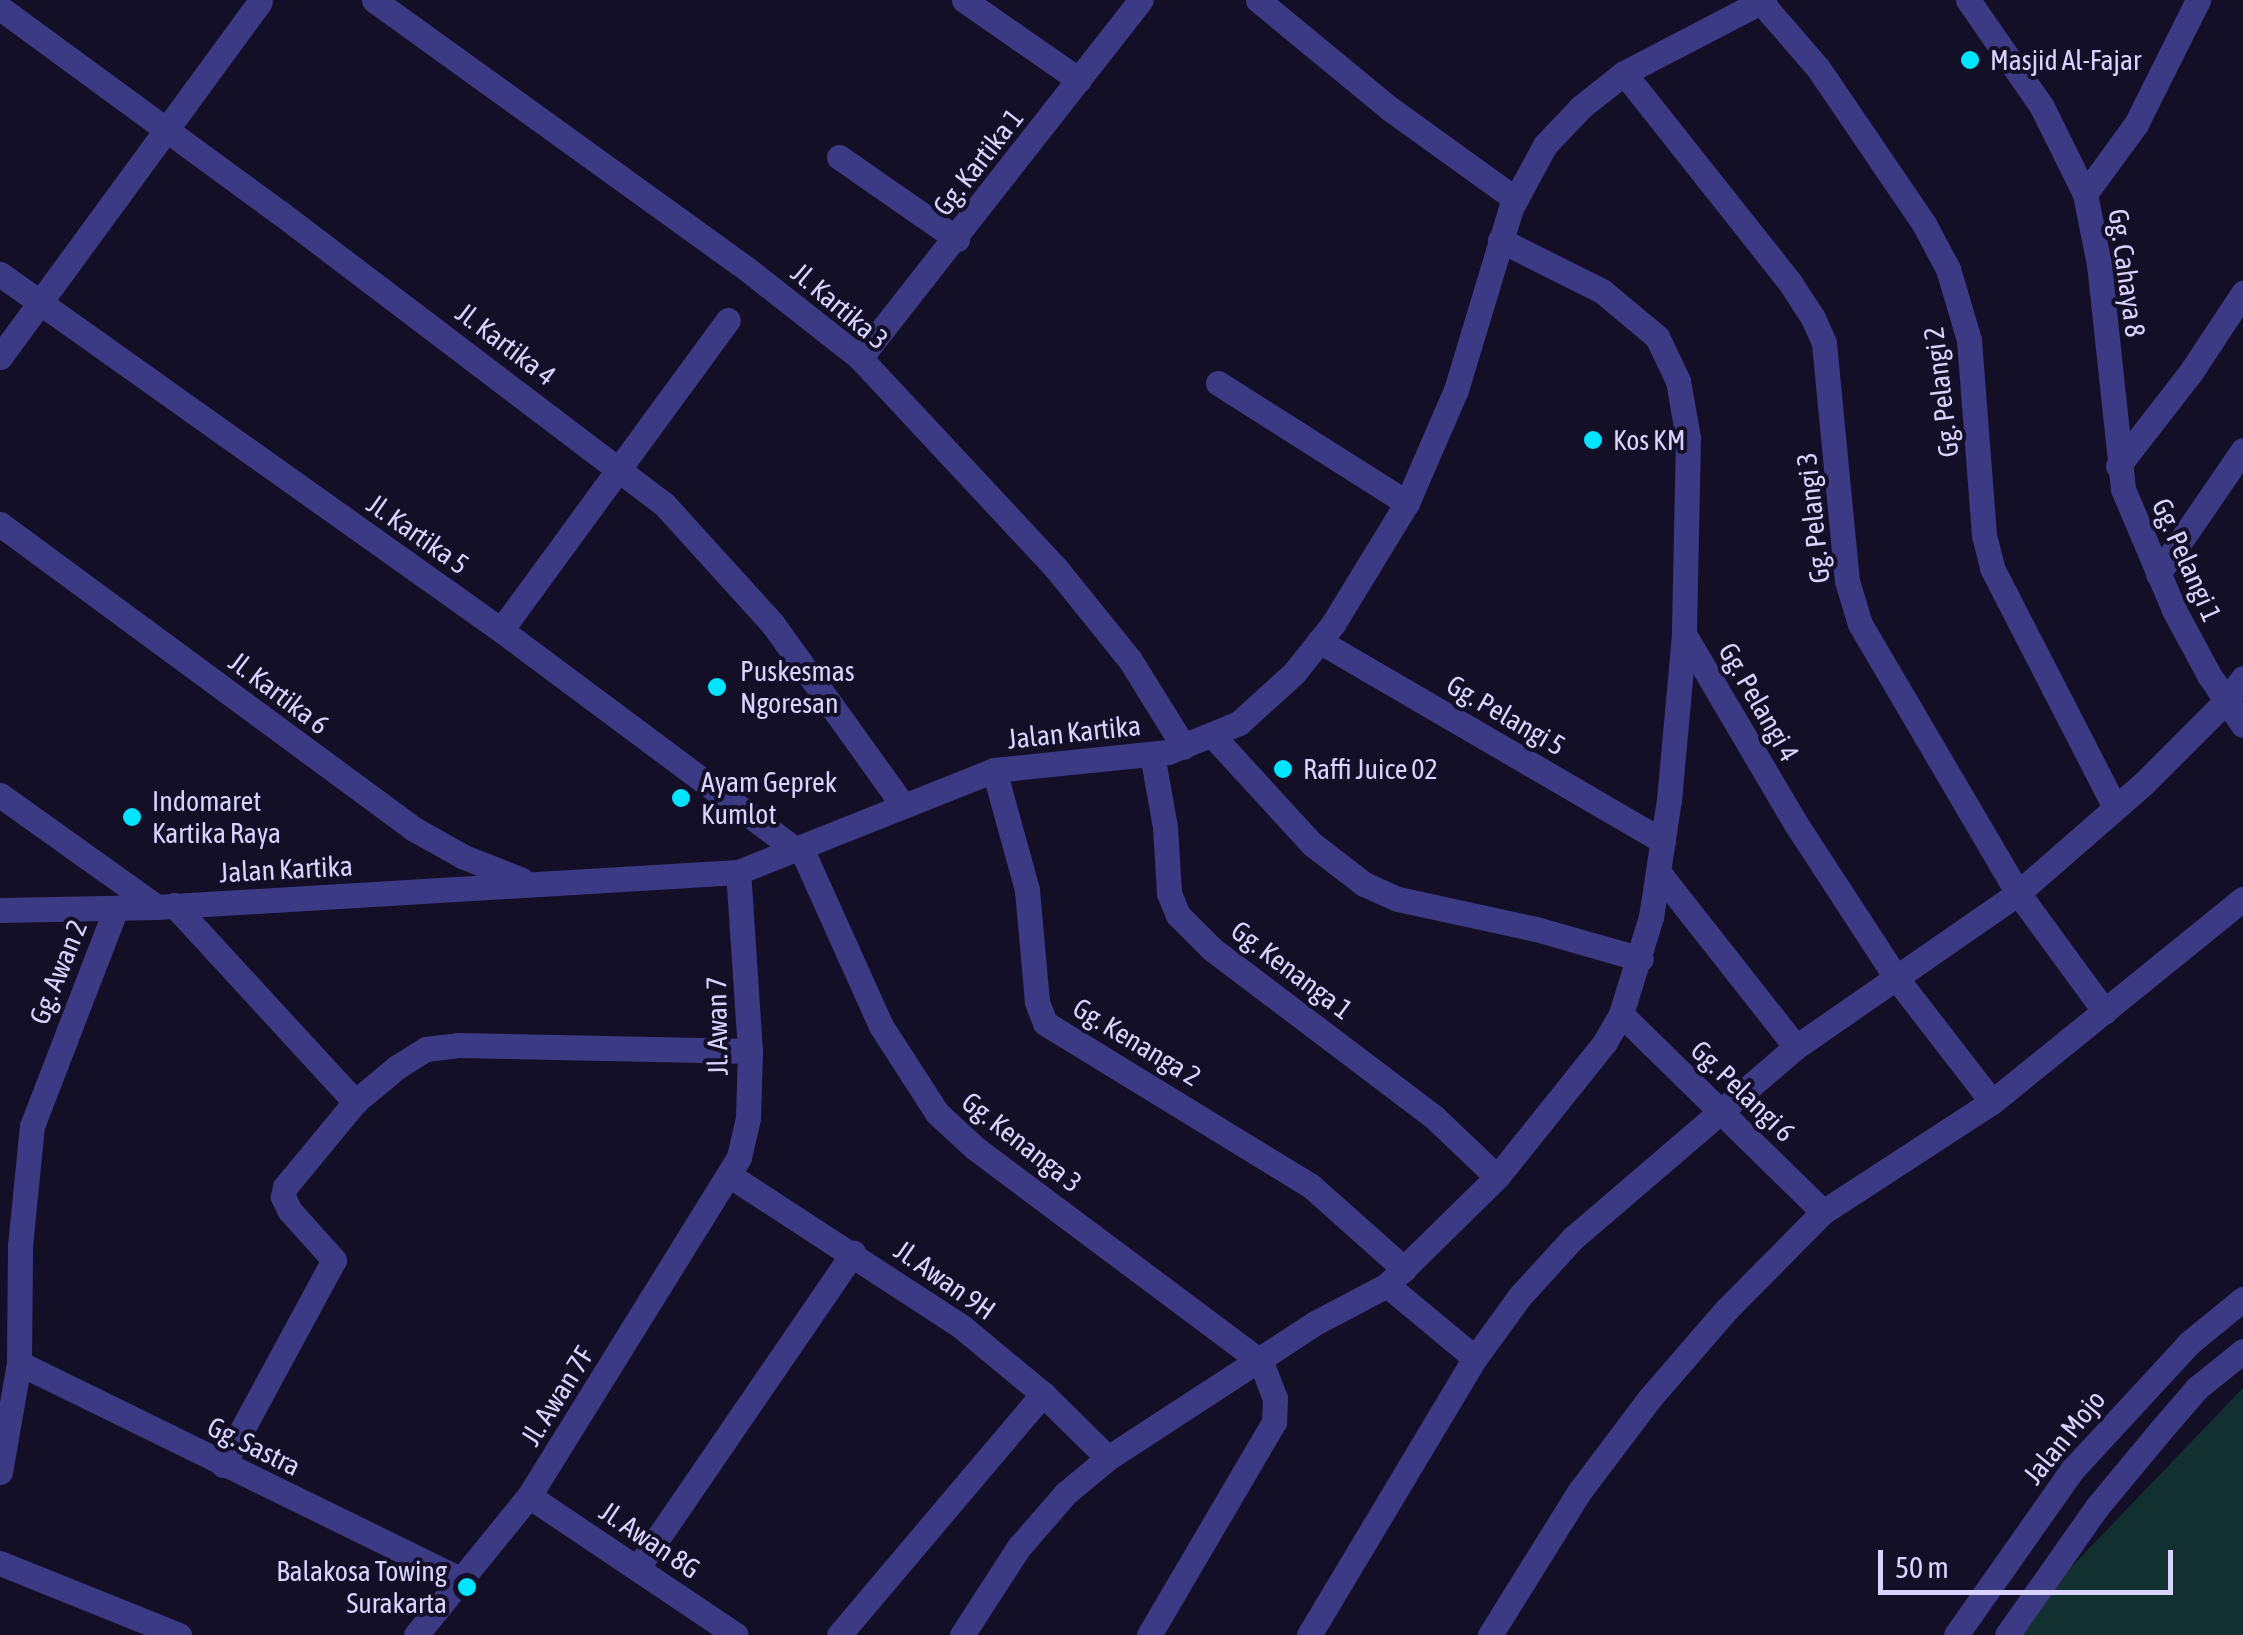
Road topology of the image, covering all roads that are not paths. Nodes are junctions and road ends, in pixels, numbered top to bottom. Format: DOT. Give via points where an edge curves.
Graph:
graph roads {
  1 [pos="374,0"];
  2 [pos="964,0"];
  3 [pos="1140,0"];
  4 [pos="1258,0"];
  5 [pos="1968,0"];
  6 [pos="2198,0"];
  7 [pos="1762,1"];
  8 [pos="260,2"];
  9 [pos="0,8"];
  10 [pos="1624,74"];
  11 [pos="1079,80"];
  12 [pos="168,130"];
  13 [pos="839,157"];
  14 [pos="2085,194"];
  15 [pos="1515,200"];
  16 [pos="958,238"];
  17 [pos="1500,240"];
  18 [pos="0,274"];
  19 [pos="2243,292"];
  20 [pos="41,303"];
  21 [pos="728,320"];
  22 [pos="0,357"];
  23 [pos="860,358"];
  24 [pos="1218,383"];
  25 [pos="2243,450"];
  26 [pos="2118,466"];
  27 [pos="623,468"];
  28 [pos="1407,503"];
  29 [pos="0,524"];
  30 [pos="2158,574"];
  31 [pos="501,630"];
  32 [pos="1684,634"];
  33 [pos="1319,641"];
  34 [pos="2243,678"];
  35 [pos="2225,702"];
  36 [pos="2243,725"];
  37 [pos="1214,736"];
  38 [pos="1184,747"];
  39 [pos="1152,754"];
  40 [pos="994,770"];
  41 [pos="0,795"];
  42 [pos="902,804"];
  43 [pos="2115,807"];
  44 [pos="1663,841"];
  45 [pos="798,849"];
  46 [pos="738,872"];
  47 [pos="1658,873"];
  48 [pos="536,885"];
  49 [pos="2018,893"];
  50 [pos="2243,899"];
  51 [pos="165,906"];
  52 [pos="116,908"];
  53 [pos="0,910"];
  54 [pos="1641,959"];
  55 [pos="1897,979"];
  56 [pos="2106,1012"];
  57 [pos="1621,1014"];
  58 [pos="1796,1047"];
  59 [pos="750,1050"];
  60 [pos="356,1102"];
  61 [pos="1992,1102"];
  62 [pos="1719,1110"];
  63 [pos="729,1174"];
  64 [pos="1498,1177"];
  65 [pos="1823,1212"];
  66 [pos="853,1253"];
  67 [pos="1396,1277"];
  68 [pos="2243,1299"];
  69 [pos="2243,1351"];
  70 [pos="1476,1358"];
  71 [pos="1261,1362"];
  72 [pos="19,1363"];
  73 [pos="1043,1394"];
  74 [pos="1108,1458"];
  75 [pos="223,1465"];
  76 [pos="0,1472"];
  77 [pos="529,1496"];
  78 [pos="0,1563"];
  79 [pos="638,1567"];
  80 [pos="464,1581"];
  81 [pos="179,1635"];
  82 [pos="416,1635"];
  83 [pos="736,1635"];
  84 [pos="838,1635"];
  85 [pos="962,1635"];
  86 [pos="1149,1635"];
  87 [pos="1309,1635"];
  88 [pos="1490,1635"];
  89 [pos="1956,1635"];
  90 [pos="2007,1635"];
  1 -- 23 [label="street, Jl. Kartika 3"];
  2 -- 11 [label="street"];
  3 -- 11 [label="street, Gg. Kartika 1"];
  4 -- 15 [label="street"];
  5 -- 14 [label="street, Gg. Cahaya 8" via="2042,108"];
  6 -- 14 [label="street" via="2136,124"];
  7 -- 10 [label="street, Jalan Kartika"];
  7 -- 43 [label="street, Gg. Pelangi 2" via="1839,98 1948,269 1970,340 1992,568"];
  8 -- 12 [label="street"];
  9 -- 12 [label="street, Jl. Kartika 4"];
  10 -- 15 [label="street, Jalan Kartika" via="1546,145"];
  10 -- 49 [label="street, Gg. Pelangi 3" via="1814,318 1826,356 1847,581 1860,624"];
  11 -- 16 [label="street, Gg. Kartika 1"];
  12 -- 20 [label="street"];
  12 -- 27 [label="street, Jl. Kartika 4"];
  13 -- 16 [label="street"];
  14 -- 26 [label="street, Gg. Cahaya 8" via="2099,264"];
  15 -- 17 [label="street, Jalan Kartika"];
  16 -- 23 [label="street, Gg. Kartika 1"];
  17 -- 28 [label="street, Jalan Kartika" via="1456,390"];
  17 -- 32 [label="street, Gg. Pelangi 4" via="1602,291 1639,320 1657,337 1678,381 1688,455"];
  18 -- 20 [label="street, Jl. Kartika 5"];
  19 -- 26 [label="street"];
  20 -- 22 [label="street"];
  20 -- 31 [label="street, Jl. Kartika 5"];
  21 -- 27 [label="street"];
  23 -- 38 [label="street, Jl. Kartika 3" via="1055,567 1130,660"];
  24 -- 28 [label="street"];
  25 -- 30 [label="street"];
  26 -- 30 [label="street, Gg. Pelangi 1"];
  27 -- 31 [label="street"];
  27 -- 42 [label="street, Jl. Kartika 4" via="699,539 772,623"];
  28 -- 33 [label="street, Jalan Kartika"];
  29 -- 48 [label="street, Jl. Kartika 6" via="431,841"];
  30 -- 35 [label="street, Gg. Pelangi 1"];
  31 -- 45 [label="street, Jl. Kartika 5"];
  32 -- 44 [label="street"];
  32 -- 55 [label="street, Gg. Pelangi 4"];
  33 -- 37 [label="street, Jalan Kartika" via="1265,704"];
  33 -- 44 [label="street, Gg. Pelangi 5"];
  34 -- 35 [label="street"];
  35 -- 36 [label="street, Gg. Pelangi 1"];
  35 -- 43 [label="street"];
  37 -- 38 [label="street, Jalan Kartika"];
  37 -- 54 [label="street" via="1312,844 1364,884 1398,900 1536,928"];
  38 -- 39 [label="street, Jalan Kartika"];
  39 -- 40 [label="street, Jalan Kartika"];
  39 -- 64 [label="street, Gg. Kenanga 1" via="1178,915 1434,1117"];
  40 -- 42 [label="street, Jalan Kartika"];
  40 -- 67 [label="street, Gg. Kenanga 2" via="1023,873 1045,1023 1311,1186"];
  41 -- 51 [label="street"];
  42 -- 45 [label="street, Jalan Kartika"];
  43 -- 49 [label="street"];
  44 -- 47 [label="street"];
  45 -- 46 [label="street, Jalan Kartika"];
  45 -- 71 [label="street, Gg. Kenanga 3" via="881,1026 937,1113"];
  46 -- 48 [label="street, Jalan Kartika"];
  46 -- 59 [label="street, Jl. Awan 7"];
  47 -- 54 [label="street"];
  47 -- 58 [label="street"];
  48 -- 51 [label="street, Jalan Kartika"];
  49 -- 55 [label="street"];
  49 -- 56 [label="street, Gg. Pelangi 3"];
  50 -- 56 [label="street"];
  51 -- 52 [label="street, Jalan Kartika"];
  51 -- 60 [label="street"];
  52 -- 53 [label="street, Jalan Kartika"];
  52 -- 72 [label="street, Gg. Awan 2" via="32,1126 20,1246"];
  54 -- 57 [label="street"];
  55 -- 58 [label="street"];
  55 -- 61 [label="street, Gg. Pelangi 4"];
  56 -- 61 [label="street"];
  57 -- 62 [label="street, Gg. Pelangi 6"];
  57 -- 64 [label="street"];
  58 -- 62 [label="street"];
  59 -- 60 [label="street" via="458,1045 426,1050"];
  59 -- 63 [label="street, Jl. Awan 7" via="745,1140"];
  60 -- 75 [label="street" via="286,1187 290,1211 334,1260"];
  61 -- 65 [label="street"];
  62 -- 65 [label="street, Gg. Pelangi 6"];
  62 -- 70 [label="street" via="1572,1238"];
  63 -- 66 [label="street, Jl. Awan 9H"];
  63 -- 77 [label="street, Jl. Awan 7F"];
  64 -- 67 [label="street"];
  65 -- 88 [label="street" via="1649,1399 1580,1492"];
  66 -- 73 [label="street, Jl. Awan 9H" via="962,1327"];
  66 -- 79 [label="street"];
  67 -- 70 [label="street"];
  67 -- 71 [label="street" via="1315,1322"];
  68 -- 89 [label="street, Jalan Mojo" via="2162,1370 2072,1470"];
  69 -- 90 [label="street" via="2198,1388 2096,1508"];
  70 -- 87 [label="street"];
  71 -- 74 [label="street"];
  71 -- 86 [label="street" via="1275,1398 1274,1422"];
  72 -- 75 [label="street, Gg. Sastra"];
  72 -- 76 [label="street, Gg. Awan 2"];
  73 -- 74 [label="street, Jl. Awan 9H"];
  73 -- 84 [label="street"];
  74 -- 85 [label="street" via="1042,1516"];
  75 -- 80 [label="street, Gg. Sastra"];
  77 -- 79 [label="street, Jl. Awan 8G"];
  77 -- 80 [label="street, Jl. Awan 7F"];
  78 -- 81 [label="street"];
  79 -- 83 [label="street, Jl. Awan 8G"];
  80 -- 82 [label="street, Jl. Awan 7F"];
}
